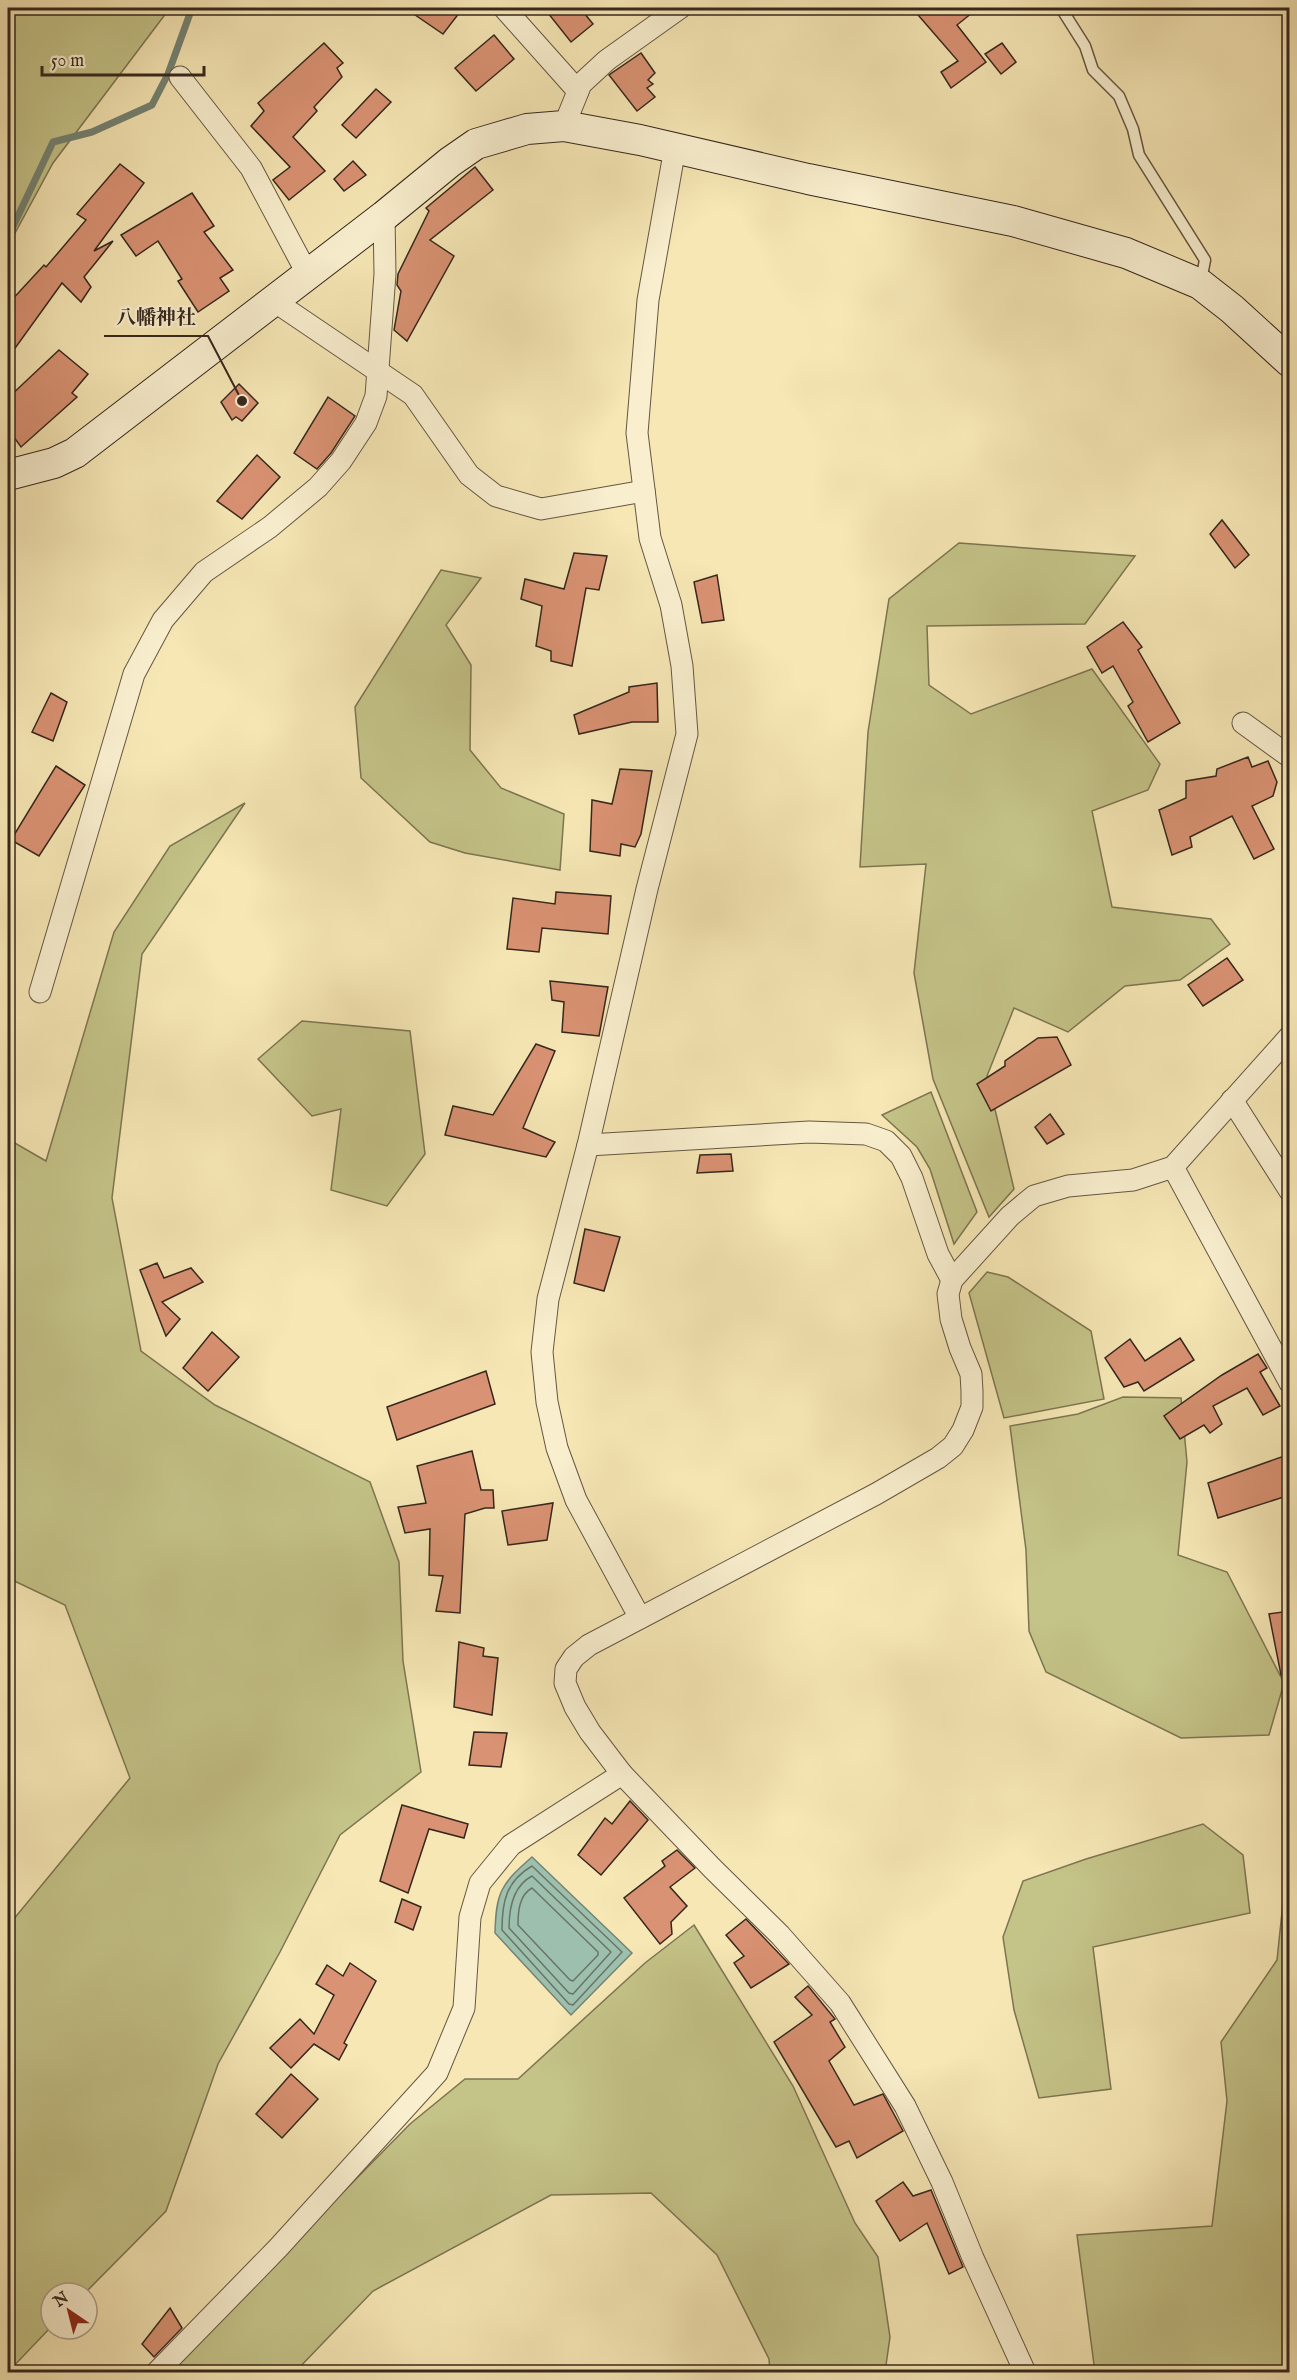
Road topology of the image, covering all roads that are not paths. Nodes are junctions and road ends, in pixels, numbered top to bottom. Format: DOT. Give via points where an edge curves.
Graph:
graph roads {
  1 [pos="504,8"];
  2 [pos="677,8"];
  3 [pos="1061,8"];
  4 [pos="180,77"];
  5 [pos="578,91"];
  6 [pos="564,126"];
  7 [pos="675,148"];
  8 [pos="384,216"];
  9 [pos="308,274"];
  10 [pos="1200,284"];
  11 [pos="274,301"];
  12 [pos="1290,362"];
  13 [pos="378,370"];
  14 [pos="8,475"];
  15 [pos="644,490"];
  16 [pos="1243,723"];
  17 [pos="1290,757"];
  18 [pos="40,992"];
  19 [pos="1290,1036"];
  20 [pos="1232,1100"];
  21 [pos="588,1145"];
  22 [pos="1173,1167"];
  23 [pos="1290,1191"];
  24 [pos="952,1280"];
  25 [pos="1290,1383"];
  26 [pos="640,1618"];
  27 [pos="622,1774"];
  28 [pos="157,2373"];
  29 [pos="1025,2373"];
  1 -- 5 [label="street"];
  2 -- 5 [label="street" via="607,60"];
  3 -- 10 [label="lane" via="1085,46 1093,70 1119,96 1139,155 1205,260"];
  4 -- 9 [label="street" via="251,168"];
  5 -- 6 [label="street"];
  6 -- 7 [label="street"];
  6 -- 8 [label="street" via="527,129 476,144"];
  7 -- 10 [label="street" via="1013,221 1126,253"];
  7 -- 15 [label="street" via="648,300 637,433"];
  8 -- 9 [label="street"];
  8 -- 13 [label="street" via="385,274"];
  9 -- 11 [label="street"];
  10 -- 12 [label="street"];
  11 -- 13 [label="street"];
  11 -- 14 [label="street" via="75,453"];
  13 -- 15 [label="street" via="413,395 469,475 496,496 541,509"];
  13 -- 18 [label="street" via="376,396 366,423 341,461 318,487 270,527 204,572 163,620 134,675"];
  15 -- 21 [label="street" via="650,538 670,605 682,666 687,734"];
  16 -- 17 [label="street"];
  19 -- 20 [label="street"];
  20 -- 22 [label="street"];
  20 -- 23 [label="street"];
  21 -- 24 [label="street" via="809,1132 866,1134 886,1141 901,1156 912,1178 938,1254"];
  21 -- 26 [label="street" via="548,1299 542,1353 547,1402 557,1448 576,1500"];
  22 -- 24 [label="street" via="1133,1180 1068,1186 1034,1196 1010,1216"];
  22 -- 25 [label="street"];
  24 -- 26 [label="street" via="948,1294 951,1319 971,1374 972,1391 972,1407 954,1446 876,1494"];
  26 -- 27 [label="street" via="589,1645 566,1669 565,1683 575,1707"];
  27 -- 28 [label="street" via="511,1845 480,1884 470,1917 464,2008 437,2073 286,2240"];
  27 -- 29 [label="street" via="780,1935 840,2003 905,2106"];
}
